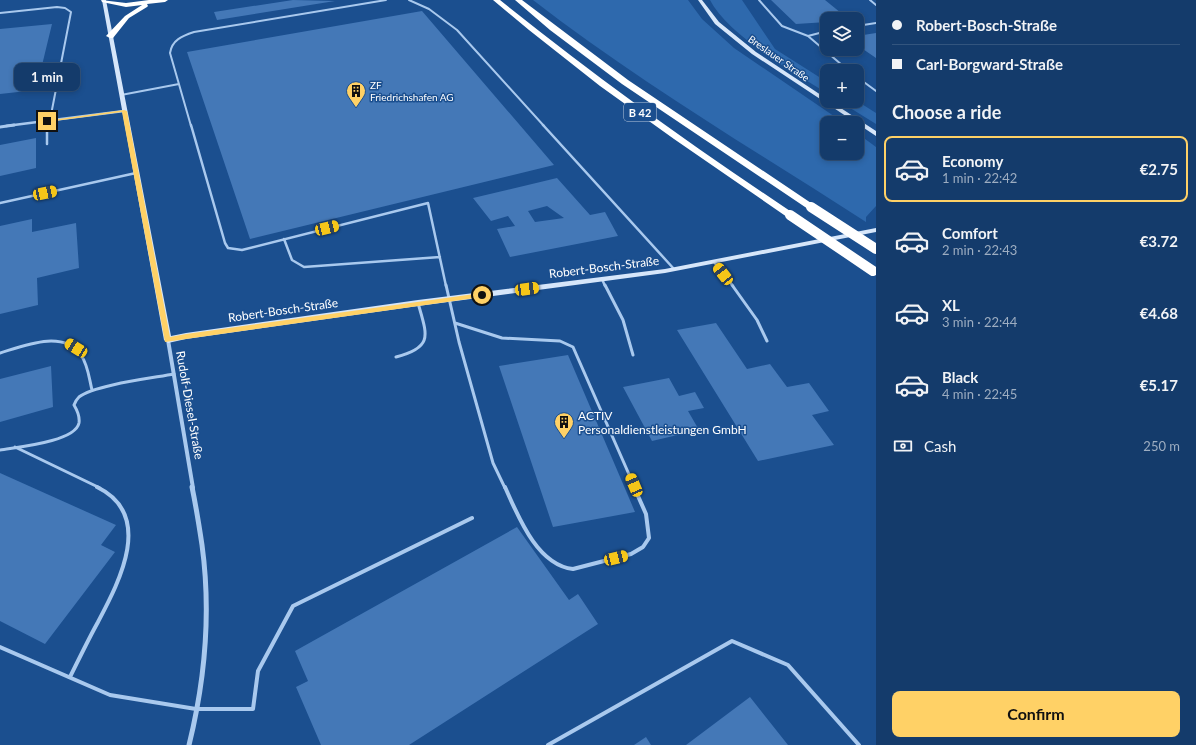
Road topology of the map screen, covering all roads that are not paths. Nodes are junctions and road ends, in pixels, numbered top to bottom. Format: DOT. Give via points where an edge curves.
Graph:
graph roads {
  1 [pos="113,0"];
  2 [pos="165,0"];
  3 [pos="386,0"];
  4 [pos="409,0"];
  5 [pos="496,0"];
  6 [pos="518,0"];
  7 [pos="700,0"];
  8 [pos="759,0"];
  9 [pos="870,0"];
  10 [pos="104,1"];
  11 [pos="157,2"];
  12 [pos="876,5"];
  13 [pos="0,13"];
  14 [pos="876,23"];
  15 [pos="864,25"];
  16 [pos="820,33"];
  17 [pos="110,36"];
  18 [pos="808,36"];
  19 [pos="841,64"];
  20 [pos="864,83"];
  21 [pos="179,84"];
  22 [pos="876,91"];
  23 [pos="121,95"];
  24 [pos="124,111"];
  25 [pos="48,120"];
  26 [pos="0,127"];
  27 [pos="876,134"];
  28 [pos="47,144"];
  29 [pos="136,173"];
  30 [pos="0,203"];
  31 [pos="876,230"];
  32 [pos="284,239"];
  33 [pos="876,249"];
  34 [pos="440,258"];
  35 [pos="714,262"];
  36 [pos="674,269"];
  37 [pos="875,272"];
  38 [pos="602,279"];
  39 [pos="450,299"];
  40 [pos="418,303"];
  41 [pos="455,323"];
  42 [pos="168,340"];
  43 [pos="767,341"];
  44 [pos="0,353"];
  45 [pos="633,355"];
  46 [pos="396,357"];
  47 [pos="174,374"];
  48 [pos="92,390"];
  49 [pos="15,447"];
  50 [pos="0,450"];
  51 [pos="472,518"];
  52 [pos="0,647"];
  53 [pos="70,677"];
  54 [pos="196,710"];
  55 [pos="189,745"];
  56 [pos="548,745"];
  57 [pos="859,745"];
  1 -- 10 [label="highway"];
  2 -- 11 [label="highway"];
  3 -- 21 [label="lane" via="184,35 170,46"];
  4 -- 36 [label="lane" via="438,14 457,30"];
  5 -- 37 [label="highway, B 42, bridge" via="559,52 684,144"];
  6 -- 33 [label="highway, B 42, bridge" via="627,84"];
  7 -- 27 [label="street, Breslauer Straße" via="717,23 740,43"];
  8 -- 18 [label="lane" via="782,26"];
  9 -- 12 [label="lane"];
  10 -- 11 [label="highway" via="126,5"];
  10 -- 17 [label="street, Rudolf-Diesel-Straße"];
  11 -- 17 [label="highway" via="127,17"];
  13 -- 25 [label="lane" via="57,7 71,12"];
  14 -- 15 [label="lane"];
  16 -- 18 [label="lane"];
  17 -- 23 [label="street, Rudolf-Diesel-Straße"];
  18 -- 19 [label="lane"];
  20 -- 22 [label="lane"];
  21 -- 23 [label="lane"];
  21 -- 32 [label="lane" via="228,248 242,250"];
  23 -- 24 [label="street, Rudolf-Diesel-Straße"];
  24 -- 25 [label="street"];
  24 -- 29 [label="street, Rudolf-Diesel-Straße"];
  25 -- 26 [label="street"];
  25 -- 28 [label="lane"];
  29 -- 30 [label="lane"];
  29 -- 42 [label="street, Rudolf-Diesel-Straße"];
  31 -- 35 [label="street, Robert-Bosch-Straße"];
  32 -- 34 [label="lane" via="290,258 295,264 304,266"];
  32 -- 34 [label="lane" via="428,203"];
  34 -- 39 [label="lane"];
  35 -- 36 [label="street, Robert-Bosch-Straße"];
  35 -- 43 [label="lane" via="750,309"];
  36 -- 38 [label="street, Robert-Bosch-Straße"];
  38 -- 39 [label="street, Robert-Bosch-Straße"];
  38 -- 45 [label="lane" via="623,320"];
  39 -- 40 [label="street, Robert-Bosch-Straße"];
  39 -- 41 [label="lane"];
  40 -- 42 [label="street, Robert-Bosch-Straße"];
  40 -- 46 [label="lane" via="426,336 424,343 417,350"];
  41 -- 41 [label="lane" via="493,463 520,520 538,548 556,564 573,569 631,554 643,547 649,538 646,514 573,348 560,341 502,338"];
  42 -- 47 [label="street, Rudolf-Diesel-Straße"];
  44 -- 48 [label="lane" via="38,342 66,342 76,348 82,357"];
  47 -- 48 [label="lane"];
  47 -- 54 [label="street, Rudolf-Diesel-Straße" via="205,578 205,635"];
  48 -- 49 [label="lane" via="79,397 74,405 79,417 79,424 74,431 60,438"];
  49 -- 50 [label="lane"];
  49 -- 53 [label="lane" via="107,492 118,500 128,524 129,548 124,568"];
  51 -- 54 [label="lane" via="293,606 258,671 253,709"];
  52 -- 53 [label="lane"];
  53 -- 54 [label="lane" via="110,695"];
  54 -- 55 [label="street, Rudolf-Diesel-Straße"];
  56 -- 57 [label="lane" via="732,641 788,665"];
}
